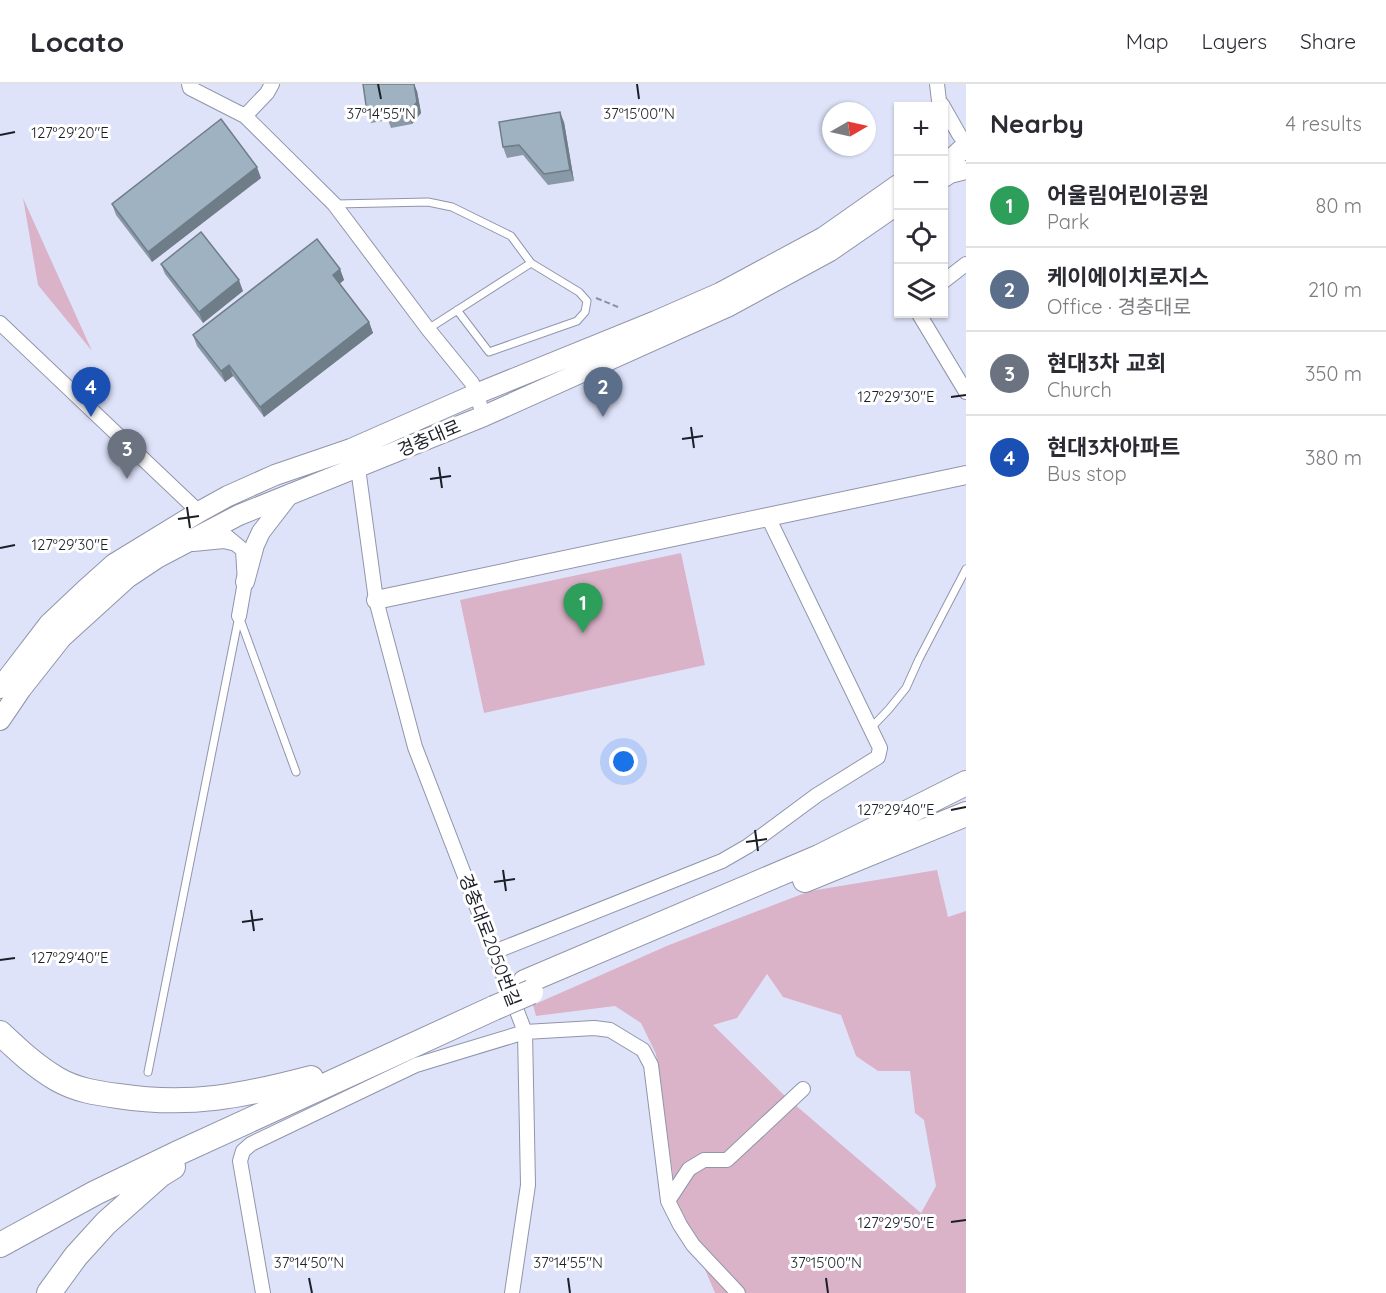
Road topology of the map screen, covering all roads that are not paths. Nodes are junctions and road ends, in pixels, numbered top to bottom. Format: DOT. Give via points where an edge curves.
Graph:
graph roads {
  1 [pos="189,84"];
  2 [pos="272,84"];
  3 [pos="937,84"];
  4 [pos="940,102"];
  5 [pos="948,115"];
  6 [pos="245,116"];
  7 [pos="964,139"];
  8 [pos="948,147"];
  9 [pos="948,161"];
  10 [pos="966,170"];
  11 [pos="948,175"];
  12 [pos="894,188"];
  13 [pos="334,204"];
  14 [pos="894,207"];
  15 [pos="531,263"];
  16 [pos="966,264"];
  17 [pos="948,277"];
  18 [pos="457,310"];
  19 [pos="921,318"];
  20 [pos="0,323"];
  21 [pos="428,328"];
  22 [pos="966,392"];
  23 [pos="477,394"];
  24 [pos="484,416"];
  25 [pos="351,449"];
  26 [pos="358,468"];
  27 [pos="962,473"];
  28 [pos="291,493"];
  29 [pos="200,512"];
  30 [pos="768,517"];
  31 [pos="214,526"];
  32 [pos="182,544"];
  33 [pos="238,545"];
  34 [pos="966,569"];
  35 [pos="245,582"];
  36 [pos="376,600"];
  37 [pos="239,616"];
  38 [pos="0,688"];
  39 [pos="0,720"];
  40 [pos="870,728"];
  41 [pos="296,771"];
  42 [pos="966,783"];
  43 [pos="966,814"];
  44 [pos="494,952"];
  45 [pos="528,987"];
  46 [pos="492,1003"];
  47 [pos="525,1032"];
  48 [pos="0,1034"];
  49 [pos="148,1072"];
  50 [pos="311,1078"];
  51 [pos="803,1089"];
  52 [pos="250,1122"];
  53 [pos="668,1201"];
  54 [pos="0,1228"];
  55 [pos="0,1245"];
  56 [pos="49,1293"];
  57 [pos="264,1293"];
  58 [pos="512,1293"];
  59 [pos="738,1293"];
  1 -- 6 [label="street"];
  2 -- 6 [label="street"];
  3 -- 4 [label="street"];
  5 -- 7 [label="street"];
  6 -- 13 [label="street"];
  7 -- 8 [label="main road"];
  7 -- 9 [label="main road"];
  10 -- 11 [label="street"];
  12 -- 23 [label="main road, 경충대로" via="824,237 720,292"];
  13 -- 15 [label="lane" via="428,202 452,207 511,236"];
  13 -- 21 [label="street"];
  14 -- 24 [label="main road, 경충대로" via="830,251 727,307"];
  15 -- 18 [label="lane"];
  15 -- 18 [label="lane" via="587,301 585,312 577,321 489,352"];
  16 -- 17 [label="street"];
  18 -- 21 [label="lane"];
  19 -- 22 [label="street"];
  20 -- 29 [label="street"];
  21 -- 23 [label="street"];
  23 -- 24 [label="street"];
  23 -- 25 [label="main road, 경충대로"];
  24 -- 26 [label="main road, 경충대로"];
  25 -- 26 [label="street, 경충대로2050번길"];
  25 -- 29 [label="main road, 경충대로" via="275,475"];
  26 -- 28 [label="main road, 경충대로"];
  26 -- 36 [label="street, 경충대로2050번길"];
  27 -- 30 [label="street"];
  28 -- 31 [label="main road, 경충대로"];
  28 -- 35 [label="street" via="261,532"];
  29 -- 31 [label="street"];
  29 -- 38 [label="main road, 경충대로" via="114,564 49,624"];
  30 -- 36 [label="street"];
  30 -- 40 [label="street"];
  31 -- 32 [label="main road, 경충대로"];
  31 -- 33 [label="street"];
  32 -- 33 [label="street" via="224,541"];
  32 -- 39 [label="main road, 경충대로" via="127,578 62,637"];
  33 -- 35 [label="street" via="243,549"];
  34 -- 40 [label="lane" via="906,688"];
  35 -- 37 [label="street"];
  36 -- 44 [label="street, 경충대로2050번길" via="415,747"];
  37 -- 41 [label="lane"];
  37 -- 49 [label="lane"];
  40 -- 44 [label="street" via="880,748 878,757 739,851"];
  42 -- 45 [label="highway" via="819,857"];
  43 -- 45 [label="highway"];
  44 -- 47 [label="street, 경충대로2050번길"];
  45 -- 46 [label="highway"];
  46 -- 50 [label="highway"];
  46 -- 52 [label="highway"];
  47 -- 53 [label="street" via="610,1030 643,1050 651,1065"];
  47 -- 57 [label="street" via="416,1065 243,1151 240,1161"];
  47 -- 58 [label="street" via="528,1185"];
  48 -- 50 [label="highway" via="58,1080 87,1092 122,1097 159,1102 232,1097"];
  50 -- 54 [label="highway" via="86,1181"];
  51 -- 53 [label="street" via="727,1160 704,1160 689,1169"];
  52 -- 55 [label="highway" via="95,1193"];
  52 -- 56 [label="highway" via="160,1175 99,1231"];
  53 -- 59 [label="street" via="693,1245"];
}
